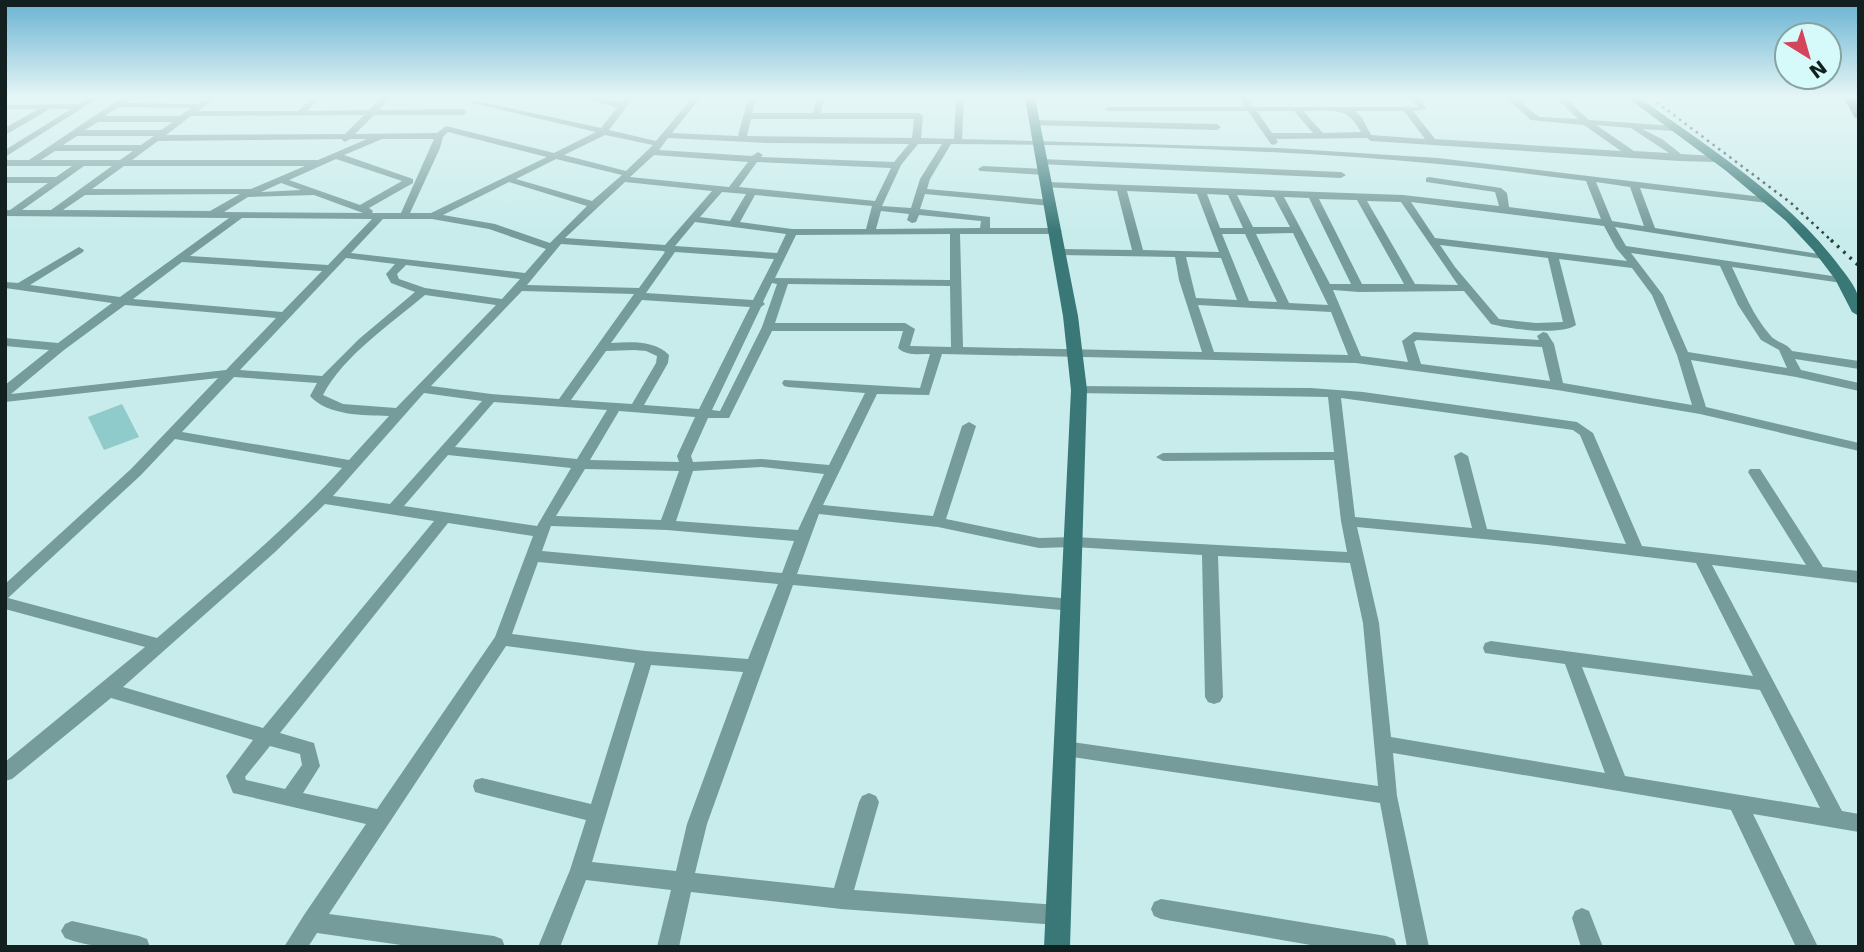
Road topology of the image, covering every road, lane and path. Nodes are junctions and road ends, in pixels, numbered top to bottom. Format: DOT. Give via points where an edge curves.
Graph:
graph roads {
  1 [pos="25,142"];
  2 [pos="61,142"];
  3 [pos="149,142"];
  4 [pos="341,142"];
  5 [pos="368,142"];
  6 [pos="420,142"];
  7 [pos="438,142"];
  8 [pos="490,142"];
  9 [pos="582,142"];
  10 [pos="651,142"];
  11 [pos="771,142"];
  12 [pos="913,142"];
  13 [pos="952,142"];
  14 [pos="1038,142"];
  15 [pos="1048,142"];
  16 [pos="1133,142"];
  17 [pos="1225,142"];
  18 [pos="1274,142"];
  19 [pos="1372,142"];
  20 [pos="1455,142"];
  21 [pos="1461,142"];
  22 [pos="1616,142"];
  23 [pos="1661,142"];
  24 [pos="1692,142"];
  25 [pos="659,144"];
  26 [pos="1134,146"];
  27 [pos="53,148"];
  28 [pos="141,148"];
  29 [pos="436,148"];
  30 [pos="1229,149"];
  31 [pos="8,151"];
  32 [pos="1279,151"];
  33 [pos="652,152"];
  34 [pos="1335,155"];
  35 [pos="1634,155"];
  36 [pos="337,156"];
  37 [pos="553,156"];
  38 [pos="1379,158"];
  39 [pos="756,159"];
  40 [pos="1680,159"];
  41 [pos="1714,159"];
  42 [pos="322,161"];
  43 [pos="5,163"];
  44 [pos="29,163"];
  45 [pos="83,163"];
  46 [pos="121,163"];
  47 [pos="897,165"];
  48 [pos="1466,165"];
  49 [pos="1139,166"];
  50 [pos="984,169"];
  51 [pos="1045,173"];
  52 [pos="1341,175"];
  53 [pos="626,176"];
  54 [pos="507,179"];
  55 [pos="5,180"];
  56 [pos="59,180"];
  57 [pos="281,180"];
  58 [pos="1429,180"];
  59 [pos="1590,180"];
  60 [pos="415,182"];
  61 [pos="1634,185"];
  62 [pos="1121,188"];
  63 [pos="719,189"];
  64 [pos="1142,189"];
  65 [pos="254,191"];
  66 [pos="731,191"];
  67 [pos="922,191"];
  68 [pos="85,192"];
  69 [pos="1201,192"];
  70 [pos="320,193"];
  71 [pos="751,193"];
  72 [pos="1232,194"];
  73 [pos="1278,195"];
  74 [pos="243,196"];
  75 [pos="1313,197"];
  76 [pos="1357,198"];
  77 [pos="1402,198"];
  78 [pos="1768,200"];
  79 [pos="1051,203"];
  80 [pos="594,205"];
  81 [pos="878,206"];
  82 [pos="362,208"];
  83 [pos="1504,208"];
  84 [pos="55,212"];
  85 [pos="914,212"];
  86 [pos="9,213"];
  87 [pos="29,213"];
  88 [pos="212,215"];
  89 [pos="239,215"];
  90 [pos="378,215"];
  91 [pos="404,216"];
  92 [pos="432,216"];
  93 [pos="692,219"];
  94 [pos="734,223"];
  95 [pos="1607,223"];
  96 [pos="5,225"];
  97 [pos="1297,230"];
  98 [pos="1651,230"];
  99 [pos="1057,231"];
  100 [pos="1215,231"];
  101 [pos="1248,231"];
  102 [pos="792,232"];
  103 [pos="870,232"];
  104 [pos="910,232"];
  105 [pos="955,232"];
  106 [pos="984,232"];
  107 [pos="1432,241"];
  108 [pos="556,244"];
  109 [pos="1621,248"];
  110 [pos="670,249"];
  111 [pos="79,250"];
  112 [pos="1060,252"];
  113 [pos="1138,253"];
  114 [pos="1224,254"];
  115 [pos="345,255"];
  116 [pos="1180,255"];
  117 [pos="781,256"];
  118 [pos="1553,256"];
  119 [pos="1825,258"];
  120 [pos="181,260"];
  121 [pos="1724,262"];
  122 [pos="402,263"];
  123 [pos="1634,265"];
  124 [pos="332,268"];
  125 [pos="1842,280"];
  126 [pos="770,281"];
  127 [pos="785,281"];
  128 [pos="523,282"];
  129 [pos="956,282"];
  130 [pos="5,285"];
  131 [pos="20,287"];
  132 [pos="1326,287"];
  133 [pos="1466,288"];
  134 [pos="1359,289"];
  135 [pos="1412,289"];
  136 [pos="423,291"];
  137 [pos="640,293"];
  138 [pos="121,301"];
  139 [pos="1192,302"];
  140 [pos="503,303"];
  141 [pos="1244,303"];
  142 [pos="759,304"];
  143 [pos="1284,305"];
  144 [pos="1336,309"];
  145 [pos="1859,312"];
  146 [pos="287,316"];
  147 [pos="768,327"];
  148 [pos="1536,327"];
  149 [pos="5,342"];
  150 [pos="1548,344"];
  151 [pos="60,347"];
  152 [pos="602,347"];
  153 [pos="957,349"];
  154 [pos="937,350"];
  155 [pos="1076,354"];
  156 [pos="1786,354"];
  157 [pos="1209,355"];
  158 [pos="1684,355"];
  159 [pos="1356,359"];
  160 [pos="1859,365"];
  161 [pos="1416,367"];
  162 [pos="232,373"];
  163 [pos="1796,373"];
  164 [pos="326,380"];
  165 [pos="788,383"];
  166 [pos="1557,386"];
  167 [pos="1859,387"];
  168 [pos="422,389"];
  169 [pos="873,390"];
  170 [pos="1079,390"];
  171 [pos="5,392"];
  172 [pos="1334,394"];
  173 [pos="5,398"];
  174 [pos="491,398"];
  175 [pos="563,402"];
  176 [pos="616,406"];
  177 [pos="636,408"];
  178 [pos="1700,410"];
  179 [pos="399,412"];
  180 [pos="702,413"];
  181 [pos="969,426"];
  182 [pos="172,434"];
  183 [pos="1859,447"];
  184 [pos="447,451"];
  185 [pos="1340,456"];
  186 [pos="1461,456"];
  187 [pos="1163,457"];
  188 [pos="579,464"];
  189 [pos="353,465"];
  190 [pos="687,467"];
  191 [pos="831,470"];
  192 [pos="1755,472"];
  193 [pos="322,499"];
  194 [pos="814,509"];
  195 [pos="393,510"];
  196 [pos="444,517"];
  197 [pos="1348,521"];
  198 [pos="938,522"];
  199 [pos="667,525"];
  200 [pos="544,526"];
  201 [pos="1481,534"];
  202 [pos="803,536"];
  203 [pos="1074,542"];
  204 [pos="1637,551"];
  205 [pos="1210,552"];
  206 [pos="534,556"];
  207 [pos="1354,558"];
  208 [pos="1702,560"];
  209 [pos="1818,572"];
  210 [pos="1859,577"];
  211 [pos="787,580"];
  212 [pos="5,593"];
  213 [pos="5,603"];
  214 [pos="1072,606"];
  215 [pos="502,639"];
  216 [pos="160,645"];
  217 [pos="1491,648"];
  218 [pos="645,657"];
  219 [pos="1571,659"];
  220 [pos="754,666"];
  221 [pos="1764,684"];
  222 [pos="108,690"];
  223 [pos="1214,697"];
  224 [pos="266,737"];
  225 [pos="1384,744"];
  226 [pos="1065,749"];
  227 [pos="5,774"];
  228 [pos="1619,783"];
  229 [pos="482,786"];
  230 [pos="1388,796"];
  231 [pos="289,797"];
  232 [pos="869,802"];
  233 [pos="1738,804"];
  234 [pos="598,814"];
  235 [pos="1835,818"];
  236 [pos="382,819"];
  237 [pos="1859,823"];
  238 [pos="580,870"];
  239 [pos="684,880"];
  240 [pos="841,899"];
  241 [pos="1161,909"];
  242 [pos="1058,915"];
  243 [pos="1582,918"];
  244 [pos="312,922"];
  245 [pos="72,931"];
  246 [pos="139,947"];
  247 [pos="295,947"];
  248 [pos="494,947"];
  249 [pos="549,947"];
  250 [pos="668,947"];
  251 [pos="1057,947"];
  252 [pos="1386,947"];
  253 [pos="1418,947"];
  254 [pos="1592,947"];
  255 [pos="1807,947"];
  1 -- 31 [label="street"];
  2 -- 27 [label="street"];
  3 -- 28 [label="street"];
  4 -- 42 [label="street"];
  5 -- 36 [label="street"];
  6 -- 29 [label="street"];
  7 -- 29 [label="street"];
  8 -- 37 [label="street"];
  9 -- 37 [label="street"];
  10 -- 25 [label="street"];
  11 -- 39 [label="street"];
  12 -- 47 [label="street"];
  13 -- 67 [label="street" via="925,179"];
  14 -- 51 [label="street"];
  15 -- 26 [label="street"];
  16 -- 26 [label="street"];
  17 -- 30 [label="street"];
  18 -- 32 [label="street"];
  19 -- 38 [label="street"];
  20 -- 48 [label="street"];
  21 -- 35 [label="street"];
  22 -- 35 [label="street"];
  23 -- 40 [label="street"];
  24 -- 41 [label="street"];
  25 -- 33 [label="street"];
  26 -- 30 [label="street"];
  26 -- 49 [label="street"];
  27 -- 28 [label="street"];
  27 -- 44 [label="street"];
  28 -- 46 [label="street"];
  29 -- 60 [label="street"];
  30 -- 32 [label="street"];
  32 -- 34 [label="street"];
  33 -- 39 [label="street"];
  33 -- 53 [label="street"];
  34 -- 38 [label="street"];
  34 -- 52 [label="street"];
  35 -- 40 [label="street"];
  36 -- 42 [label="street"];
  36 -- 60 [label="street"];
  37 -- 53 [label="street"];
  37 -- 54 [label="street"];
  38 -- 48 [label="street"];
  39 -- 47 [label="street"];
  39 -- 66 [label="street"];
  40 -- 41 [label="street"];
  41 -- 78 [label="street"];
  42 -- 46 [label="street"];
  42 -- 57 [label="street"];
  43 -- 44 [label="street"];
  44 -- 45 [label="street"];
  45 -- 46 [label="street"];
  45 -- 56 [label="street"];
  46 -- 68 [label="street"];
  47 -- 81 [label="street"];
  48 -- 59 [label="street"];
  49 -- 51 [label="street"];
  49 -- 52 [label="street"];
  49 -- 64 [label="street"];
  50 -- 51 [label="street"];
  51 -- 62 [label="street"];
  51 -- 79 [label="street"];
  52 -- 76 [label="street"];
  53 -- 63 [label="street"];
  53 -- 80 [label="street"];
  54 -- 80 [label="street"];
  54 -- 92 [label="street"];
  55 -- 56 [label="street"];
  56 -- 86 [label="street"];
  57 -- 65 [label="street"];
  57 -- 70 [label="street"];
  58 -- 83 [label="street" via="1498,190 1503,193"];
  59 -- 61 [label="street"];
  59 -- 95 [label="street"];
  60 -- 82 [label="street"];
  60 -- 91 [label="street"];
  61 -- 78 [label="street"];
  61 -- 98 [label="street"];
  62 -- 64 [label="street"];
  62 -- 113 [label="street"];
  63 -- 66 [label="street"];
  63 -- 93 [label="street"];
  64 -- 69 [label="street"];
  65 -- 68 [label="street"];
  65 -- 74 [label="street"];
  66 -- 71 [label="street"];
  67 -- 79 [label="street"];
  67 -- 85 [label="street"];
  68 -- 84 [label="street"];
  69 -- 72 [label="street"];
  69 -- 100 [label="street"];
  70 -- 74 [label="street"];
  70 -- 82 [label="street"];
  71 -- 81 [label="street"];
  71 -- 94 [label="street"];
  72 -- 73 [label="street"];
  72 -- 101 [label="street"];
  73 -- 75 [label="street"];
  73 -- 97 [label="street"];
  74 -- 88 [label="street"];
  75 -- 76 [label="street"];
  75 -- 134 [label="street"];
  76 -- 77 [label="street"];
  76 -- 135 [label="street"];
  77 -- 83 [label="street"];
  77 -- 107 [label="street"];
  78 -- 119 [label="street" via="1809,236"];
  79 -- 99 [label="street"];
  80 -- 108 [label="street"];
  81 -- 85 [label="street"];
  81 -- 103 [label="street"];
  82 -- 90 [label="street"];
  83 -- 95 [label="street"];
  84 -- 87 [label="street"];
  84 -- 88 [label="street"];
  85 -- 104 [label="street"];
  85 -- 106 [label="street" via="986,219"];
  86 -- 87 [label="street"];
  87 -- 96 [label="street"];
  88 -- 89 [label="street"];
  89 -- 90 [label="street"];
  89 -- 120 [label="street"];
  90 -- 91 [label="street"];
  90 -- 115 [label="street"];
  91 -- 92 [label="street"];
  92 -- 108 [label="street"];
  93 -- 94 [label="street"];
  93 -- 110 [label="street"];
  94 -- 102 [label="street"];
  95 -- 98 [label="street"];
  95 -- 109 [label="street"];
  97 -- 101 [label="street"];
  97 -- 132 [label="street"];
  98 -- 119 [label="street"];
  99 -- 106 [label="street"];
  99 -- 112 [label="street"];
  100 -- 101 [label="street"];
  100 -- 114 [label="street"];
  101 -- 143 [label="street"];
  102 -- 103 [label="street"];
  102 -- 117 [label="street"];
  103 -- 104 [label="street"];
  104 -- 105 [label="street"];
  105 -- 106 [label="street"];
  105 -- 129 [label="street"];
  107 -- 118 [label="street"];
  107 -- 133 [label="street"];
  108 -- 110 [label="street"];
  108 -- 128 [label="street"];
  109 -- 121 [label="street"];
  109 -- 123 [label="street"];
  110 -- 117 [label="street"];
  110 -- 137 [label="street"];
  111 -- 131 [label="street"];
  112 -- 113 [label="street"];
  112 -- 155 [label="street"];
  113 -- 116 [label="street"];
  114 -- 116 [label="street"];
  114 -- 141 [label="street"];
  115 -- 122 [label="street"];
  115 -- 124 [label="street"];
  116 -- 139 [label="street"];
  117 -- 126 [label="street"];
  118 -- 123 [label="street"];
  118 -- 148 [label="street" via="1570,324"];
  119 -- 125 [label="street"];
  120 -- 124 [label="street"];
  120 -- 138 [label="street"];
  121 -- 125 [label="street"];
  121 -- 156 [label="street" via="1767,340 1780,345"];
  122 -- 128 [label="street"];
  122 -- 136 [label="street" via="391,274 393,279"];
  123 -- 158 [label="street" via="1657,295"];
  124 -- 146 [label="street"];
  125 -- 145 [label="street"];
  126 -- 127 [label="street"];
  126 -- 142 [label="street"];
  127 -- 129 [label="street"];
  127 -- 147 [label="street"];
  128 -- 137 [label="street"];
  128 -- 140 [label="street"];
  129 -- 153 [label="street"];
  130 -- 131 [label="street"];
  131 -- 138 [label="street"];
  132 -- 134 [label="street"];
  132 -- 144 [label="street"];
  133 -- 135 [label="street"];
  133 -- 148 [label="street" via="1495,322"];
  134 -- 135 [label="street"];
  136 -- 140 [label="street"];
  136 -- 164 [label="street"];
  137 -- 142 [label="street"];
  137 -- 152 [label="street"];
  138 -- 146 [label="street"];
  138 -- 151 [label="street"];
  139 -- 141 [label="street"];
  139 -- 157 [label="street"];
  140 -- 168 [label="street"];
  141 -- 143 [label="street"];
  142 -- 180 [label="street"];
  143 -- 144 [label="street"];
  144 -- 159 [label="street"];
  146 -- 162 [label="street"];
  147 -- 154 [label="street" via="905,327 909,329 906,349"];
  147 -- 180 [label="street" via="727,413"];
  148 -- 150 [label="street"];
  149 -- 151 [label="street"];
  150 -- 161 [label="street" via="1414,336 1409,341"];
  150 -- 166 [label="street"];
  151 -- 171 [label="street"];
  152 -- 175 [label="street"];
  152 -- 177 [label="street" via="640,346 663,355"];
  153 -- 154 [label="street"];
  153 -- 155 [label="street"];
  154 -- 169 [label="street" via="925,392"];
  155 -- 157 [label="street"];
  155 -- 170 [label="street"];
  156 -- 160 [label="street"];
  156 -- 163 [label="street"];
  157 -- 159 [label="street"];
  158 -- 163 [label="street"];
  158 -- 178 [label="street"];
  159 -- 161 [label="street"];
  161 -- 166 [label="street"];
  162 -- 164 [label="street"];
  162 -- 173 [label="street"];
  162 -- 182 [label="street"];
  163 -- 167 [label="street"];
  164 -- 179 [label="street" via="317,392 319,400"];
  165 -- 169 [label="street"];
  166 -- 178 [label="street"];
  168 -- 174 [label="street"];
  168 -- 179 [label="street"];
  169 -- 191 [label="street"];
  170 -- 172 [label="street"];
  170 -- 203 [label="street"];
  172 -- 185 [label="street"];
  172 -- 204 [label="street" via="1577,426 1586,433"];
  174 -- 175 [label="street"];
  174 -- 184 [label="street"];
  175 -- 176 [label="street"];
  176 -- 177 [label="street"];
  176 -- 188 [label="street"];
  177 -- 180 [label="street"];
  178 -- 183 [label="street"];
  179 -- 189 [label="street"];
  180 -- 190 [label="street" via="684,456"];
  181 -- 198 [label="street"];
  182 -- 189 [label="street"];
  182 -- 212 [label="street"];
  184 -- 188 [label="street"];
  184 -- 195 [label="street"];
  185 -- 187 [label="street"];
  185 -- 197 [label="street"];
  186 -- 201 [label="street"];
  188 -- 190 [label="street"];
  188 -- 200 [label="street"];
  189 -- 193 [label="street"];
  190 -- 191 [label="street" via="761,463"];
  190 -- 199 [label="street"];
  191 -- 194 [label="street"];
  192 -- 209 [label="street"];
  193 -- 195 [label="street"];
  193 -- 216 [label="street"];
  194 -- 198 [label="street"];
  194 -- 202 [label="street"];
  195 -- 196 [label="street"];
  196 -- 200 [label="street"];
  196 -- 224 [label="street"];
  197 -- 201 [label="street"];
  197 -- 207 [label="street"];
  198 -- 203 [label="street" via="1039,542"];
  199 -- 200 [label="street"];
  199 -- 202 [label="street"];
  200 -- 206 [label="street"];
  201 -- 204 [label="street"];
  202 -- 211 [label="street"];
  203 -- 205 [label="street"];
  203 -- 214 [label="street"];
  204 -- 208 [label="street"];
  205 -- 207 [label="street"];
  205 -- 223 [label="street"];
  206 -- 211 [label="street"];
  206 -- 215 [label="street"];
  207 -- 225 [label="street" via="1371,623"];
  208 -- 209 [label="street"];
  208 -- 221 [label="street"];
  209 -- 210 [label="street"];
  211 -- 214 [label="street"];
  211 -- 220 [label="street"];
  213 -- 216 [label="street"];
  214 -- 226 [label="street"];
  215 -- 218 [label="street"];
  215 -- 236 [label="street"];
  216 -- 222 [label="street"];
  217 -- 219 [label="street"];
  218 -- 220 [label="street"];
  218 -- 234 [label="street"];
  219 -- 221 [label="street"];
  219 -- 228 [label="street"];
  220 -- 239 [label="street" via="697,824"];
  221 -- 235 [label="street"];
  222 -- 224 [label="street"];
  222 -- 227 [label="street"];
  224 -- 231 [label="street" via="308,749 310,754 311,766"];
  224 -- 231 [label="street" via="235,776 237,783 240,788"];
  225 -- 228 [label="street"];
  225 -- 230 [label="street"];
  226 -- 230 [label="street"];
  226 -- 242 [label="street"];
  228 -- 233 [label="street"];
  229 -- 234 [label="street"];
  230 -- 253 [label="street"];
  231 -- 236 [label="street"];
  232 -- 240 [label="street"];
  233 -- 235 [label="street"];
  233 -- 255 [label="street"];
  234 -- 238 [label="street"];
  235 -- 237 [label="street"];
  236 -- 244 [label="street"];
  238 -- 239 [label="street"];
  238 -- 249 [label="street"];
  239 -- 240 [label="street"];
  239 -- 250 [label="street"];
  240 -- 242 [label="street"];
  241 -- 252 [label="street"];
  242 -- 251 [label="street"];
  243 -- 254 [label="street"];
  244 -- 247 [label="street"];
  244 -- 248 [label="street"];
  245 -- 246 [label="street"];
}
